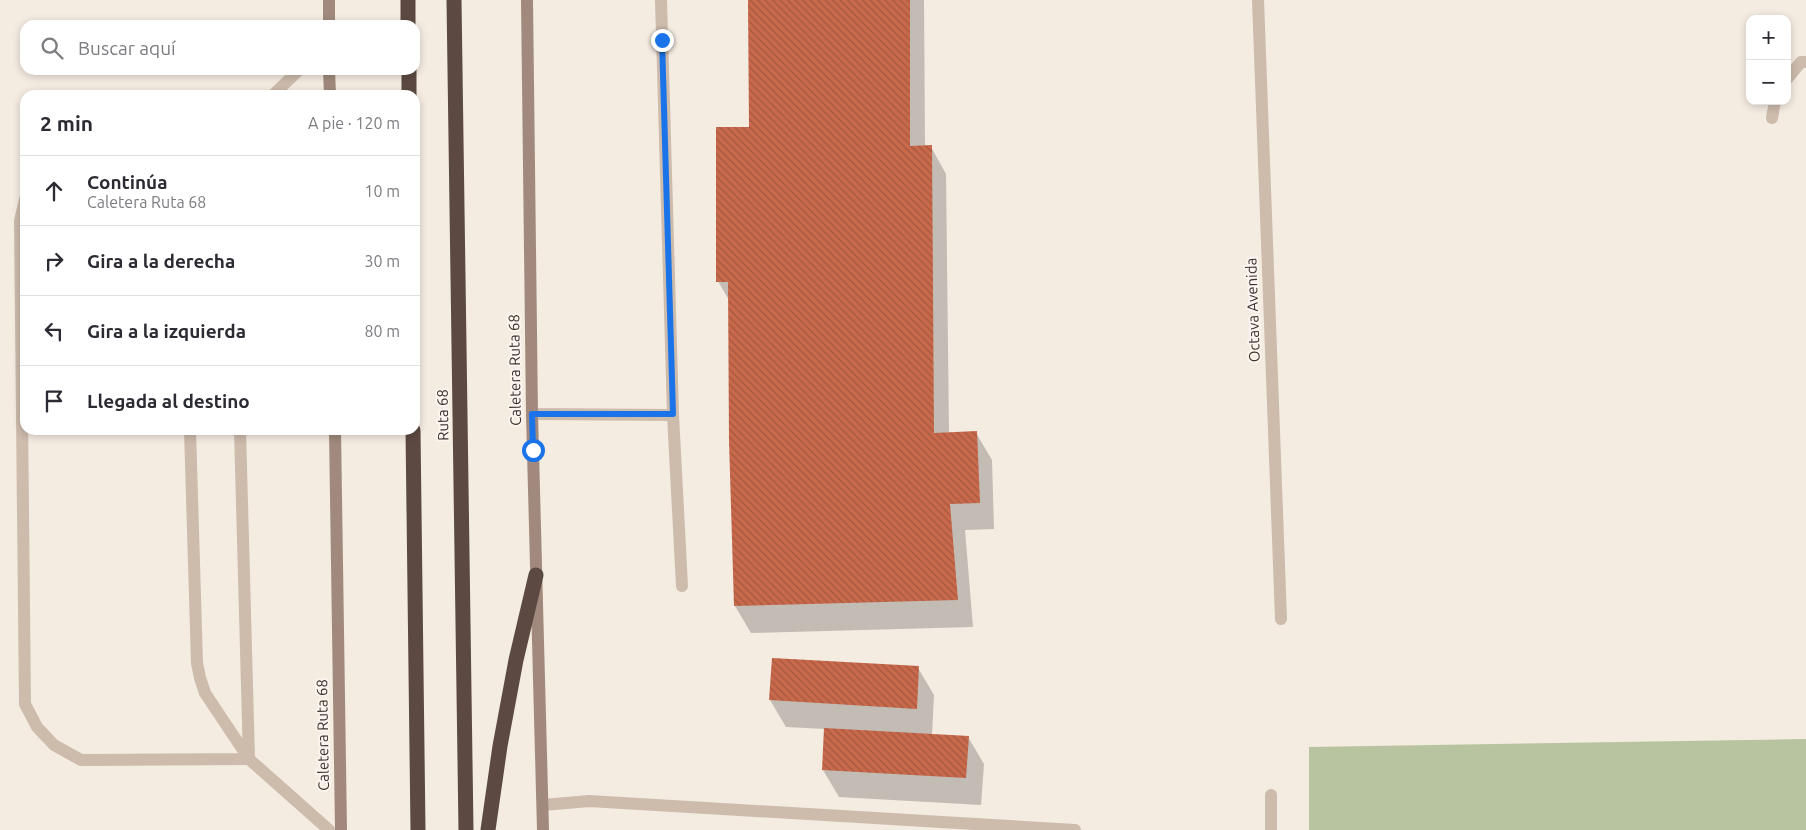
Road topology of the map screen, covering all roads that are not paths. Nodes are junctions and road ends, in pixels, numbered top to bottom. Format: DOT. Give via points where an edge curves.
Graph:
graph roads {
  1 [pos="329,0"];
  2 [pos="408,0"];
  3 [pos="454,0"];
  4 [pos="527,0"];
  5 [pos="661,0"];
  6 [pos="1258,0"];
  7 [pos="329,20"];
  8 [pos="408,20"];
  9 [pos="1806,62"];
  10 [pos="1791,74"];
  11 [pos="294,75"];
  12 [pos="329,75"];
  13 [pos="409,75"];
  14 [pos="278,90"];
  15 [pos="330,90"];
  16 [pos="409,90"];
  17 [pos="1774,105"];
  18 [pos="1772,118"];
  19 [pos="532,414"];
  20 [pos="673,414"];
  21 [pos="22,435"];
  22 [pos="190,435"];
  23 [pos="240,435"];
  24 [pos="335,435"];
  25 [pos="413,435"];
  26 [pos="536,575"];
  27 [pos="682,586"];
  28 [pos="1281,619"];
  29 [pos="249,760"];
  30 [pos="1271,795"];
  31 [pos="542,806"];
  32 [pos="329,830"];
  33 [pos="341,830"];
  34 [pos="418,830"];
  35 [pos="466,830"];
  36 [pos="488,830"];
  37 [pos="543,830"];
  38 [pos="1075,830"];
  39 [pos="1271,830"];
  1 -- 7 [label="main road"];
  2 -- 8 [label="highway"];
  3 -- 35 [label="highway, Ruta 68"];
  4 -- 19 [label="main road, Caletera Ruta 68"];
  5 -- 20 [label="street"];
  6 -- 28 [label="street, Octava Avenida"];
  9 -- 10 [label="street" via="1801,62"];
  11 -- 14 [label="street"];
  12 -- 15 [label="main road"];
  13 -- 16 [label="highway"];
  17 -- 18 [label="street"];
  19 -- 20 [label="street"];
  19 -- 26 [label="main road, Caletera Ruta 68"];
  20 -- 27 [label="street"];
  21 -- 29 [label="street" via="25,704 37,727 54,745 81,760"];
  22 -- 29 [label="street" via="197,663 206,693"];
  23 -- 29 [label="street"];
  24 -- 33 [label="main road, Caletera Ruta 68"];
  25 -- 34 [label="highway, Ruta 68"];
  26 -- 31 [label="main road, Caletera Ruta 68"];
  26 -- 36 [label="highway" via="516,660"];
  29 -- 32 [label="street"];
  30 -- 39 [label="street"];
  31 -- 37 [label="main road, Caletera Ruta 68"];
  31 -- 38 [label="street" via="589,801"];
}
